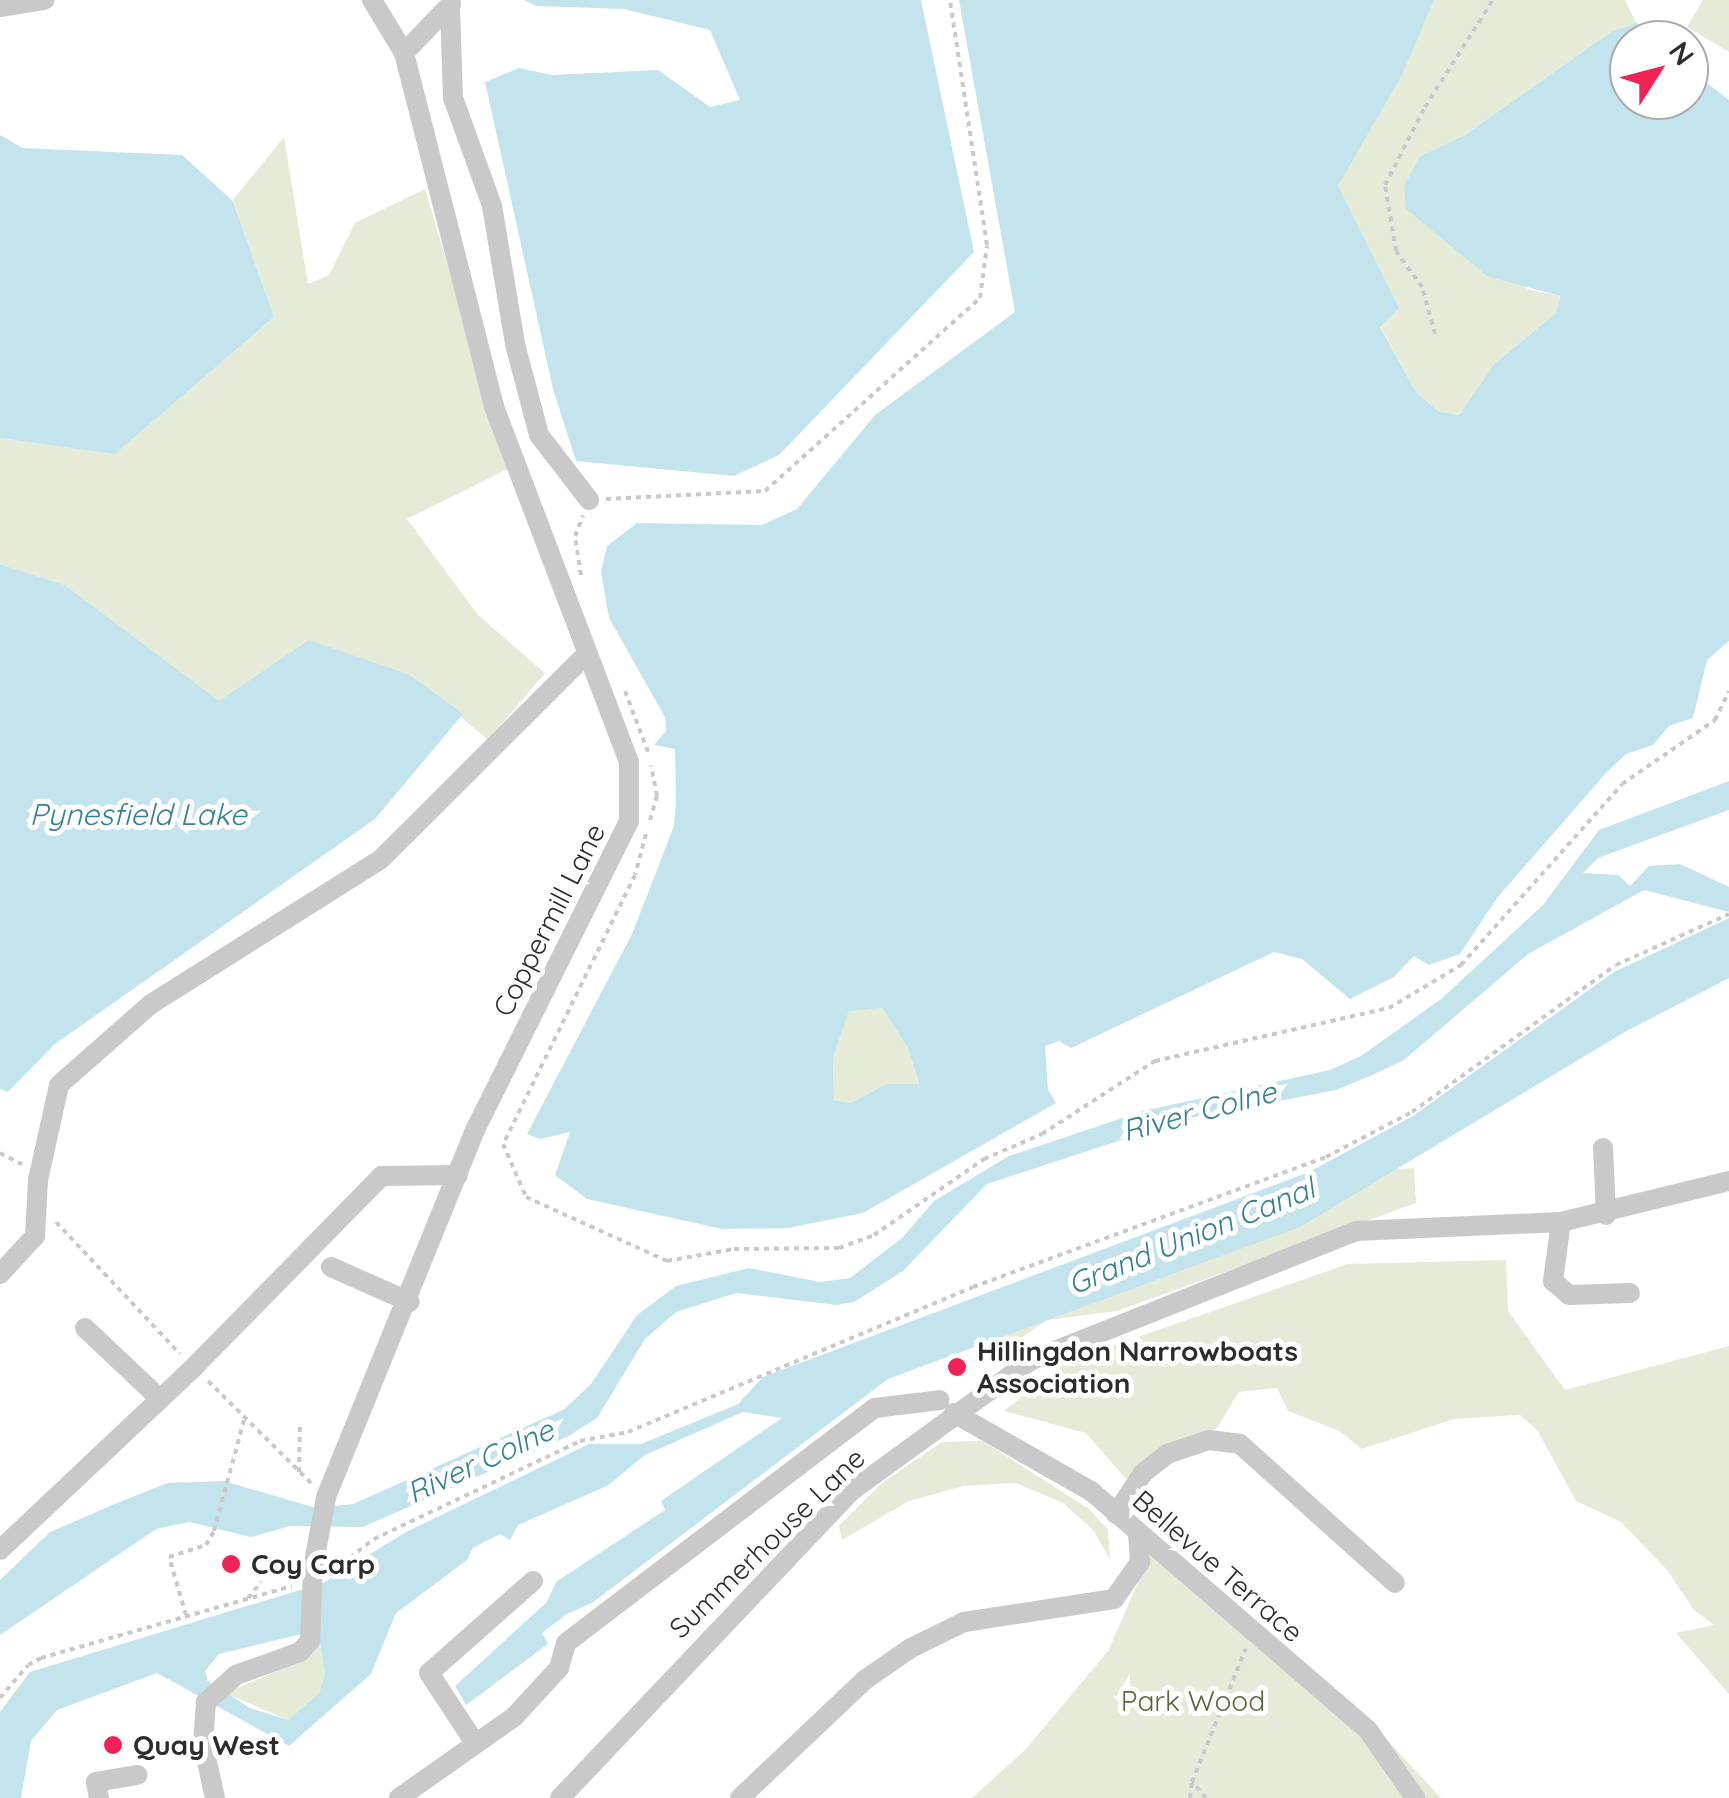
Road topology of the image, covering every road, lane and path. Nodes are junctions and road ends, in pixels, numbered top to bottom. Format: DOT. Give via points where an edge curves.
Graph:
graph roads {
  1 [pos="44,0"];
  2 [pos="372,0"];
  3 [pos="950,0"];
  4 [pos="1493,0"];
  5 [pos="451,3"];
  6 [pos="0,7"];
  7 [pos="404,53"];
  8 [pos="1435,334"];
  9 [pos="589,500"];
  10 [pos="582,578"];
  11 [pos="586,655"];
  12 [pos="616,675"];
  13 [pos="1729,691"];
  14 [pos="1726,916"];
  15 [pos="1603,1148"];
  16 [pos="0,1153"];
  17 [pos="458,1175"];
  18 [pos="38,1180"];
  19 [pos="1729,1180"];
  20 [pos="1606,1215"];
  21 [pos="52,1218"];
  22 [pos="1562,1222"];
  23 [pos="331,1267"];
  24 [pos="0,1274"];
  25 [pos="1630,1293"];
  26 [pos="410,1302"];
  27 [pos="85,1328"];
  28 [pos="194,1367"];
  29 [pos="159,1398"];
  30 [pos="947,1406"];
  31 [pos="244,1420"];
  32 [pos="300,1422"];
  33 [pos="300,1472"];
  34 [pos="325,1500"];
  35 [pos="1116,1514"];
  36 [pos="1138,1534"];
  37 [pos="0,1550"];
  38 [pos="315,1574"];
  39 [pos="533,1581"];
  40 [pos="261,1582"];
  41 [pos="1395,1583"];
  42 [pos="248,1598"];
  43 [pos="186,1615"];
  44 [pos="1252,1632"];
  45 [pos="0,1698"];
  46 [pos="475,1743"];
  47 [pos="137,1775"];
  48 [pos="1192,1782"];
  49 [pos="98,1798"];
  50 [pos="215,1798"];
  51 [pos="399,1798"];
  52 [pos="560,1798"];
  53 [pos="740,1798"];
  54 [pos="1190,1798"];
  55 [pos="1206,1798"];
  56 [pos="1414,1798"];
  1 -- 6 [label="street"];
  2 -- 7 [label="street, Coppermill Lane"];
  3 -- 9 [label="path" via="987,245 980,298 765,491"];
  4 -- 8 [label="path" via="1424,107 1385,186 1396,251 1422,287"];
  5 -- 7 [label="street"];
  5 -- 9 [label="street" via="453,98 492,206 514,344 539,435"];
  7 -- 11 [label="street, Coppermill Lane" via="494,406"];
  9 -- 10 [label="path" via="576,536"];
  11 -- 17 [label="street, Coppermill Lane" via="629,762 629,821"];
  11 -- 18 [label="street" via="380,860 152,1004 58,1085"];
  12 -- 13 [label="path" via="642,723 656,796 635,875 503,1144 526,1197 667,1261 734,1249 839,1248 874,1235 984,1158 1042,1134 1155,1061 1389,1008 1462,965 1622,784 1715,720"];
  14 -- 38 [label="path" via="1616,965 1412,1112 1326,1157 973,1287 628,1432 580,1441"];
  15 -- 20 [label="street"];
  16 -- 18 [label="path"];
  17 -- 26 [label="street, Coppermill Lane"];
  17 -- 28 [label="street" via="382,1176"];
  18 -- 24 [label="street" via="36,1236"];
  19 -- 20 [label="street, Summerhouse Lane"];
  20 -- 22 [label="street, Summerhouse Lane"];
  21 -- 28 [label="path"];
  22 -- 25 [label="street" via="1553,1281 1569,1295"];
  22 -- 30 [label="street, Summerhouse Lane" via="1356,1231 1032,1360"];
  23 -- 26 [label="street"];
  26 -- 34 [label="street, Coppermill Lane"];
  27 -- 29 [label="street"];
  28 -- 29 [label="street"];
  28 -- 31 [label="path"];
  29 -- 37 [label="street"];
  30 -- 35 [label="street, Bellevue Terrace" via="1092,1491"];
  30 -- 46 [label="street" via="874,1408 566,1643 559,1668 514,1717"];
  30 -- 52 [label="street, Summerhouse Lane" via="850,1492"];
  31 -- 33 [label="path"];
  31 -- 43 [label="path" via="214,1532 206,1546 170,1557"];
  32 -- 33 [label="path"];
  33 -- 34 [label="path"];
  34 -- 38 [label="street, Coppermill Lane"];
  35 -- 36 [label="street, Bellevue Terrace"];
  35 -- 41 [label="street" via="1167,1454 1209,1440 1240,1444"];
  36 -- 44 [label="street, Bellevue Terrace"];
  36 -- 53 [label="street" via="1140,1562 1114,1600 964,1622 911,1648 843,1699"];
  38 -- 42 [label="path"];
  38 -- 50 [label="street, Coppermill Lane, bridge" via="310,1642 213,1695 204,1744"];
  39 -- 46 [label="street" via="429,1673"];
  40 -- 42 [label="path"];
  42 -- 43 [label="path"];
  43 -- 45 [label="path" via="28,1665"];
  44 -- 48 [label="path"];
  44 -- 56 [label="street, Bellevue Terrace" via="1368,1730"];
  46 -- 51 [label="street"];
  47 -- 49 [label="street" via="96,1782"];
  48 -- 54 [label="path"];
  48 -- 55 [label="path"];
}
